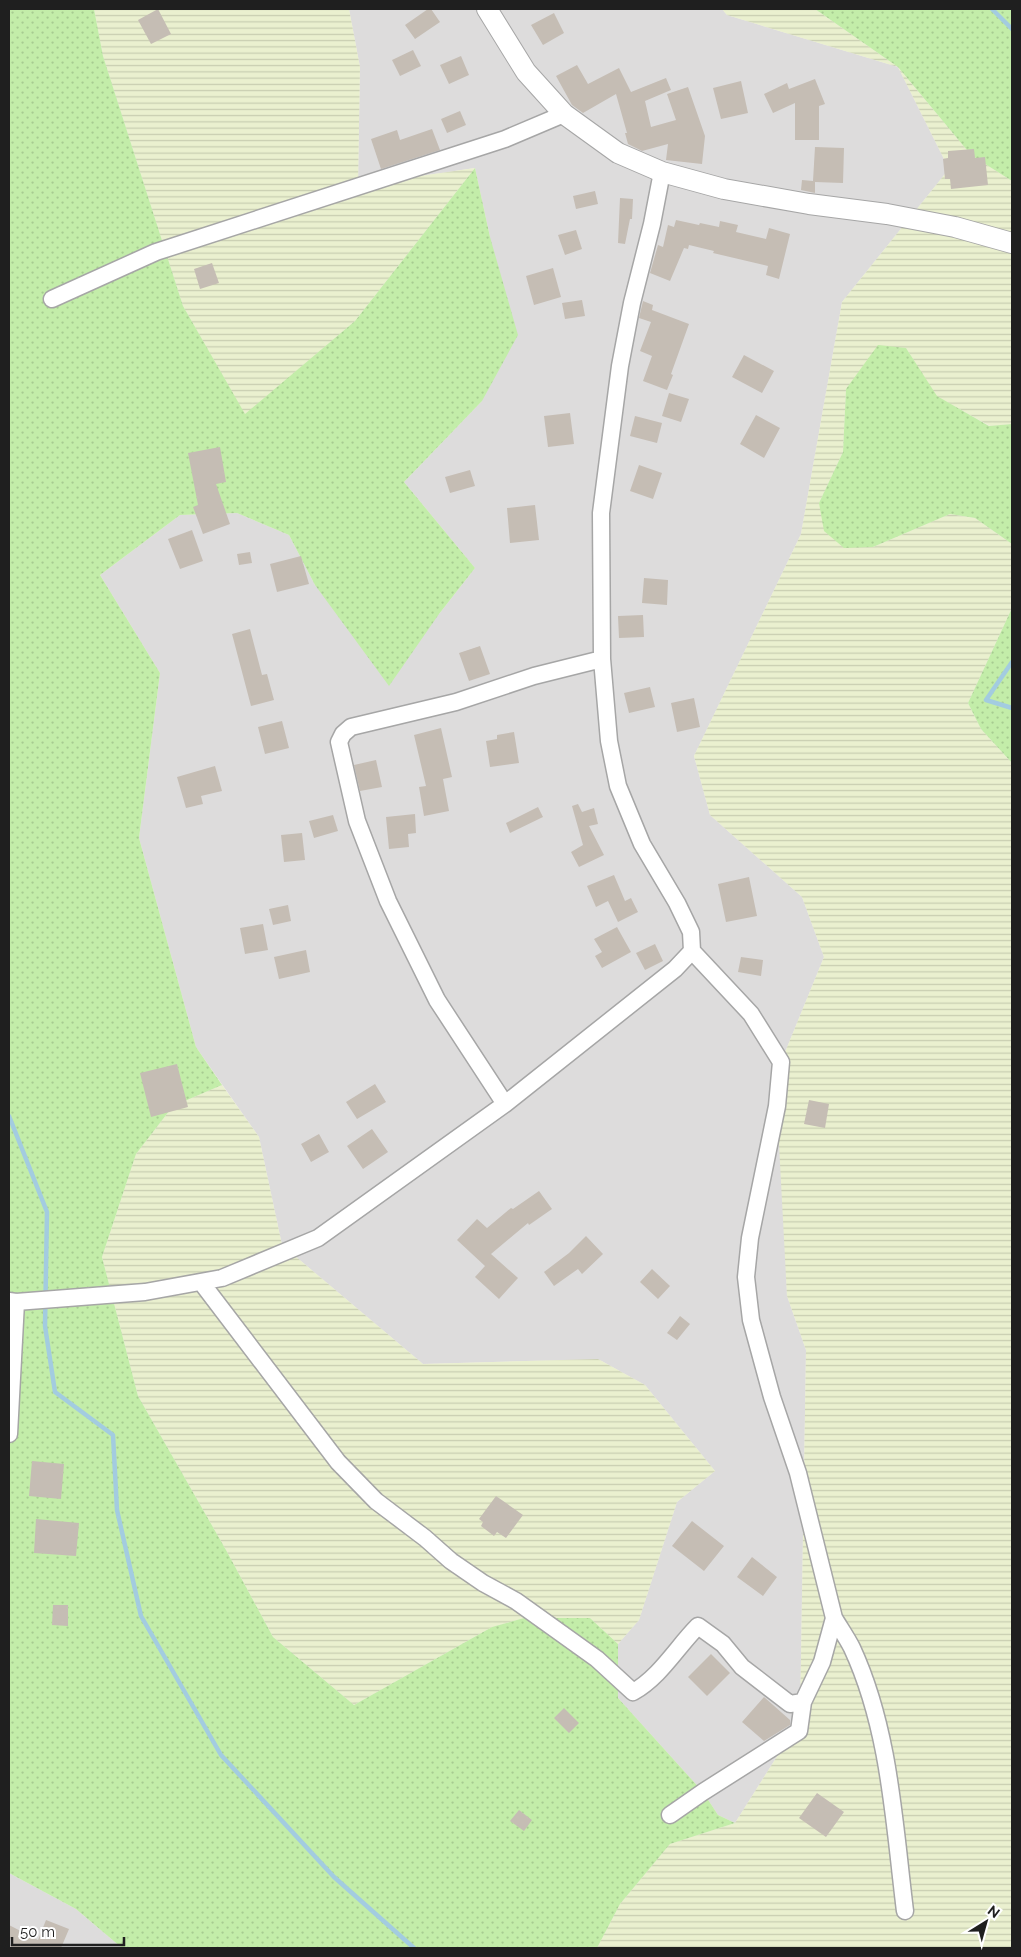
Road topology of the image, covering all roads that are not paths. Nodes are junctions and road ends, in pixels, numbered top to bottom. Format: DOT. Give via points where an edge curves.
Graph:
graph roads {
  1 [pos="487,9"];
  2 [pos="564,114"];
  3 [pos="662,172"];
  4 [pos="1012,243"];
  5 [pos="52,299"];
  6 [pos="602,659"];
  7 [pos="692,951"];
  8 [pos="506,1104"];
  9 [pos="202,1282"];
  10 [pos="13,1302"];
  11 [pos="9,1434"];
  12 [pos="834,1618"];
  13 [pos="803,1702"];
  14 [pos="670,1816"];
  15 [pos="905,1911"];
  1 -- 2 [label="street" via="526,72"];
  2 -- 3 [label="street" via="618,153"];
  2 -- 5 [label="street" via="505,139 156,252"];
  3 -- 4 [label="street" via="734,190 955,227"];
  3 -- 6 [label="street" via="620,366 601,513"];
  6 -- 7 [label="street" via="609,740 618,786 642,844 691,932"];
  6 -- 8 [label="street" via="534,676 456,702 351,727 339,742 357,821 388,902 437,1000"];
  7 -- 8 [label="street"];
  7 -- 12 [label="street" via="750,1014 781,1062 777,1106 750,1238 746,1277 751,1320 772,1398 798,1473"];
  8 -- 9 [label="street" via="318,1238 222,1278"];
  9 -- 10 [label="street" via="145,1292"];
  9 -- 13 [label="street" via="338,1462 376,1501 451,1561 516,1601 597,1659 633,1692 666,1663 698,1626 723,1644 742,1667 790,1704"];
  10 -- 11 [label="street"];
  12 -- 13 [label="street" via="822,1662"];
  12 -- 15 [label="street" via="852,1646 874,1710 895,1812"];
  13 -- 14 [label="street" via="799,1731"];
}
